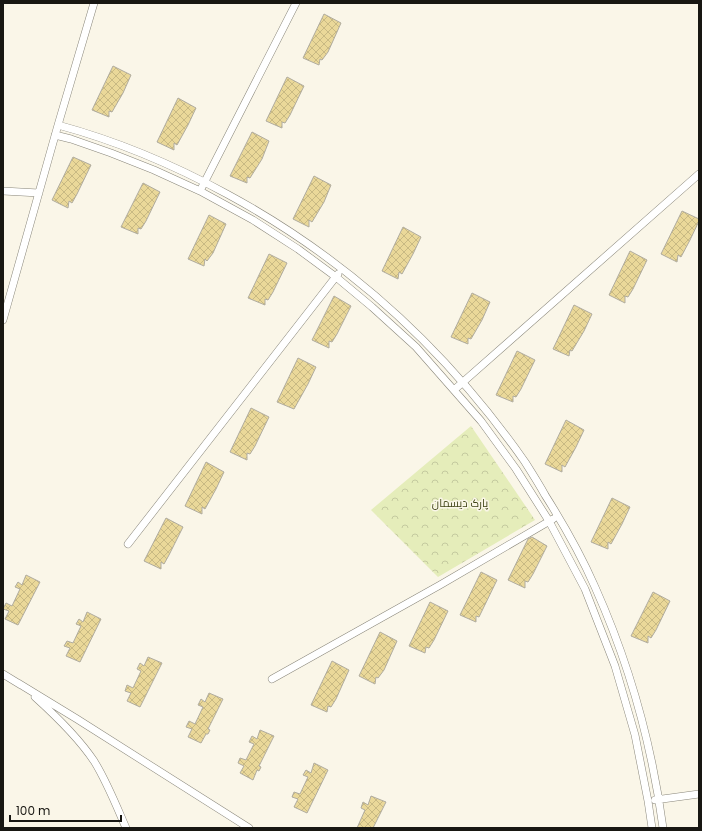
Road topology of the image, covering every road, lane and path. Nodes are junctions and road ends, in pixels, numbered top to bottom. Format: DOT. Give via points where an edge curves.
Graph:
graph roads {
  1 [pos="94,3"];
  2 [pos="296,3"];
  3 [pos="58,125"];
  4 [pos="55,135"];
  5 [pos="699,174"];
  6 [pos="205,182"];
  7 [pos="3,191"];
  8 [pos="200,191"];
  9 [pos="39,193"];
  10 [pos="342,269"];
  11 [pos="336,277"];
  12 [pos="3,320"];
  13 [pos="462,382"];
  14 [pos="454,390"];
  15 [pos="558,516"];
  16 [pos="549,521"];
  17 [pos="128,544"];
  18 [pos="3,674"];
  19 [pos="272,679"];
  20 [pos="18,683"];
  21 [pos="699,794"];
  22 [pos="659,800"];
  23 [pos="648,801"];
  24 [pos="126,828"];
  25 [pos="249,828"];
  26 [pos="652,828"];
  27 [pos="662,828"];
  1 -- 3 [label="street"];
  2 -- 6 [label="street"];
  3 -- 4 [label="street"];
  3 -- 6 [label="street" via="114,142"];
  4 -- 8 [label="street" via="110,153"];
  4 -- 9 [label="street"];
  5 -- 13 [label="street"];
  6 -- 8 [label="street"];
  6 -- 10 [label="street" via="259,211"];
  7 -- 9 [label="street"];
  8 -- 11 [label="street" via="253,220"];
  9 -- 12 [label="street"];
  10 -- 11 [label="street"];
  10 -- 13 [label="street" via="380,299"];
  11 -- 14 [label="street" via="416,347"];
  11 -- 17 [label="street"];
  13 -- 14 [label="street"];
  13 -- 15 [label="street" via="525,463"];
  14 -- 16 [label="street" via="481,421 516,469"];
  15 -- 16 [label="street"];
  15 -- 22 [label="street" via="595,586 616,638 645,734"];
  16 -- 19 [label="street"];
  16 -- 23 [label="street" via="585,590 615,666 634,735"];
  18 -- 20 [label="street"];
  20 -- 24 [label="street" via="54,714 94,761"];
  20 -- 25 [label="street"];
  21 -- 22 [label="street"];
  22 -- 23 [label="street"];
  22 -- 27 [label="street"];
  23 -- 26 [label="street"];
}
